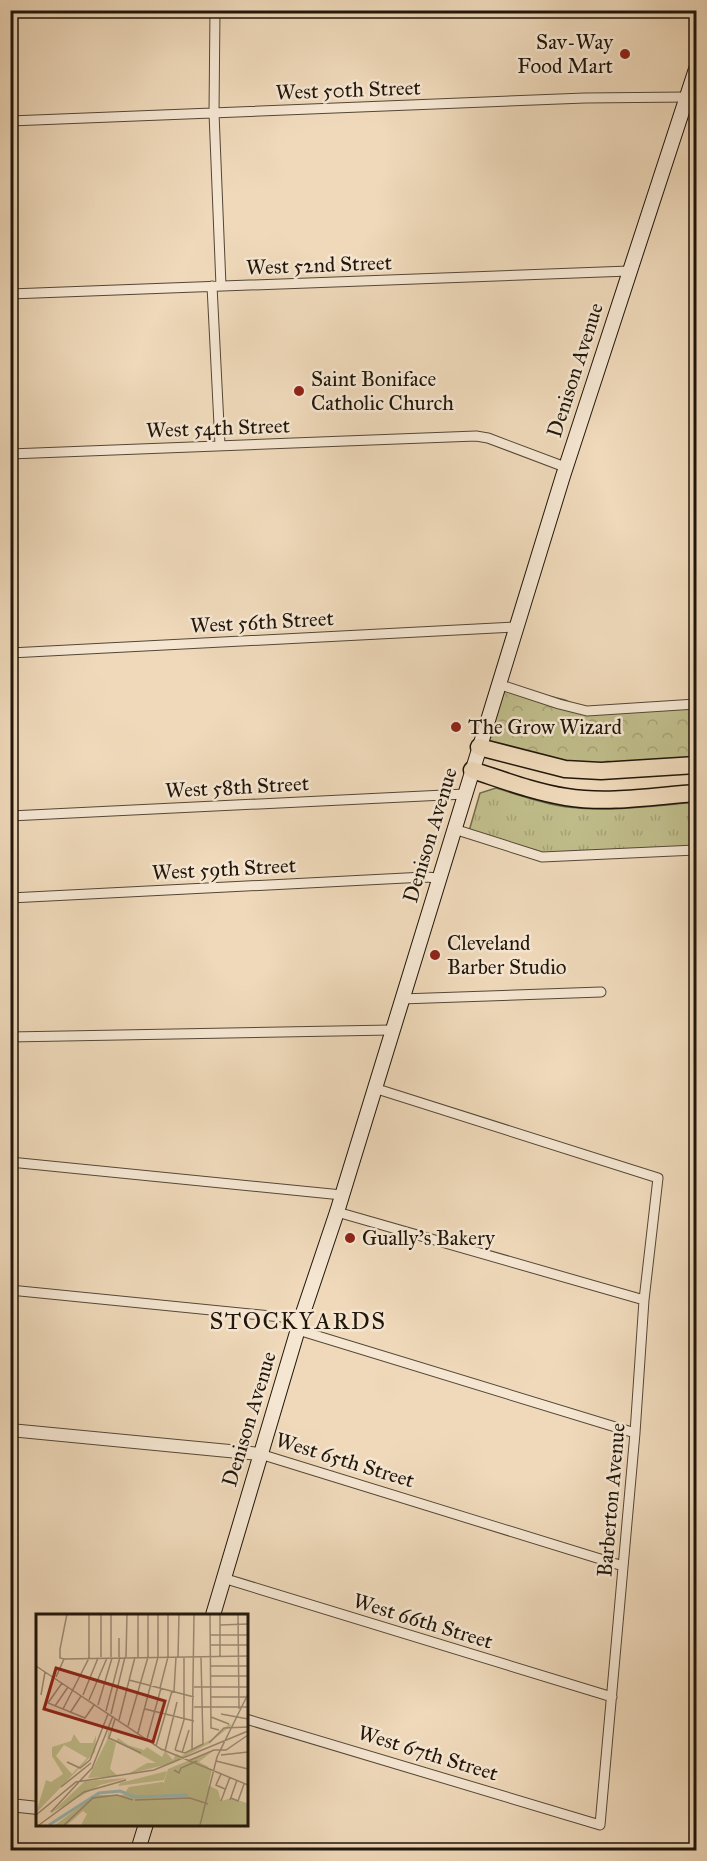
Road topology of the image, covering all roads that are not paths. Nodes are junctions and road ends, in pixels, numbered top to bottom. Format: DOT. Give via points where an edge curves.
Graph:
graph roads {
  1 [pos="215,10"];
  2 [pos="696,69"];
  3 [pos="687,97"];
  4 [pos="214,113"];
  5 [pos="10,121"];
  6 [pos="629,271"];
  7 [pos="216,286"];
  8 [pos="10,294"];
  9 [pos="220,446"];
  10 [pos="10,454"];
  11 [pos="566,467"];
  12 [pos="516,627"];
  13 [pos="10,653"];
  14 [pos="498,684"];
  15 [pos="696,704"];
  16 [pos="479,747"];
  17 [pos="696,765"];
  18 [pos="472,770"];
  19 [pos="696,793"];
  20 [pos="465,794"];
  21 [pos="10,816"];
  22 [pos="454,829"];
  23 [pos="696,850"];
  24 [pos="439,878"];
  25 [pos="10,898"];
  26 [pos="601,993"];
  27 [pos="400,999"];
  28 [pos="391,1030"];
  29 [pos="10,1037"];
  30 [pos="374,1088"];
  31 [pos="10,1162"];
  32 [pos="342,1195"];
  33 [pos="337,1212"];
  34 [pos="10,1290"];
  35 [pos="644,1300"];
  36 [pos="299,1325"];
  37 [pos="10,1430"];
  38 [pos="635,1433"];
  39 [pos="260,1454"];
  40 [pos="623,1566"];
  41 [pos="223,1578"];
  42 [pos="213,1614"];
  43 [pos="612,1697"];
  44 [pos="248,1720"];
  45 [pos="10,1805"];
  46 [pos="36,1808"];
  47 [pos="146,1825"];
  48 [pos="600,1825"];
  49 [pos="138,1851"];
  1 -- 4 [label="street"];
  2 -- 3 [label="main road, Denison Avenue"];
  3 -- 4 [label="street, West 50th Street"];
  3 -- 6 [label="main road, Denison Avenue"];
  4 -- 5 [label="street, West 50th Street"];
  4 -- 7 [label="street"];
  6 -- 7 [label="street, West 52nd Street"];
  6 -- 11 [label="main road, Denison Avenue"];
  7 -- 8 [label="street, West 52nd Street"];
  7 -- 9 [label="street"];
  9 -- 10 [label="street, West 54th Street"];
  9 -- 11 [label="street, West 54th Street" via="476,436"];
  11 -- 12 [label="main road, Denison Avenue"];
  12 -- 13 [label="street, West 56th Street"];
  12 -- 14 [label="main road, Denison Avenue"];
  14 -- 15 [label="street" via="587,711"];
  14 -- 16 [label="main road, Denison Avenue"];
  16 -- 17 [label="highway" via="565,769 601,771"];
  16 -- 18 [label="main road, Denison Avenue"];
  18 -- 19 [label="highway" via="568,797 619,799"];
  18 -- 20 [label="main road, Denison Avenue"];
  20 -- 21 [label="street, West 58th Street"];
  20 -- 22 [label="main road, Denison Avenue"];
  22 -- 23 [label="street" via="542,857"];
  22 -- 24 [label="main road, Denison Avenue"];
  24 -- 25 [label="street, West 59th Street"];
  24 -- 27 [label="main road, Denison Avenue"];
  26 -- 27 [label="street"];
  27 -- 28 [label="main road, Denison Avenue"];
  28 -- 29 [label="street"];
  28 -- 30 [label="main road, Denison Avenue"];
  30 -- 32 [label="main road, Denison Avenue"];
  30 -- 35 [label="street, Barberton Avenue" via="658,1178"];
  31 -- 32 [label="street"];
  32 -- 33 [label="main road, Denison Avenue"];
  33 -- 35 [label="street"];
  33 -- 36 [label="main road, Denison Avenue"];
  34 -- 36 [label="street"];
  35 -- 38 [label="street, Barberton Avenue"];
  36 -- 38 [label="street"];
  36 -- 39 [label="main road, Denison Avenue"];
  37 -- 39 [label="street, West 65th Street"];
  38 -- 40 [label="street, Barberton Avenue"];
  39 -- 40 [label="street, West 65th Street"];
  39 -- 41 [label="main road, Denison Avenue"];
  40 -- 43 [label="street, Barberton Avenue"];
  41 -- 42 [label="main road, Denison Avenue"];
  41 -- 43 [label="street, West 66th Street"];
  43 -- 48 [label="street, Barberton Avenue"];
  44 -- 48 [label="street, West 67th Street"];
  45 -- 46 [label="street"];
  47 -- 49 [label="main road"];
}
